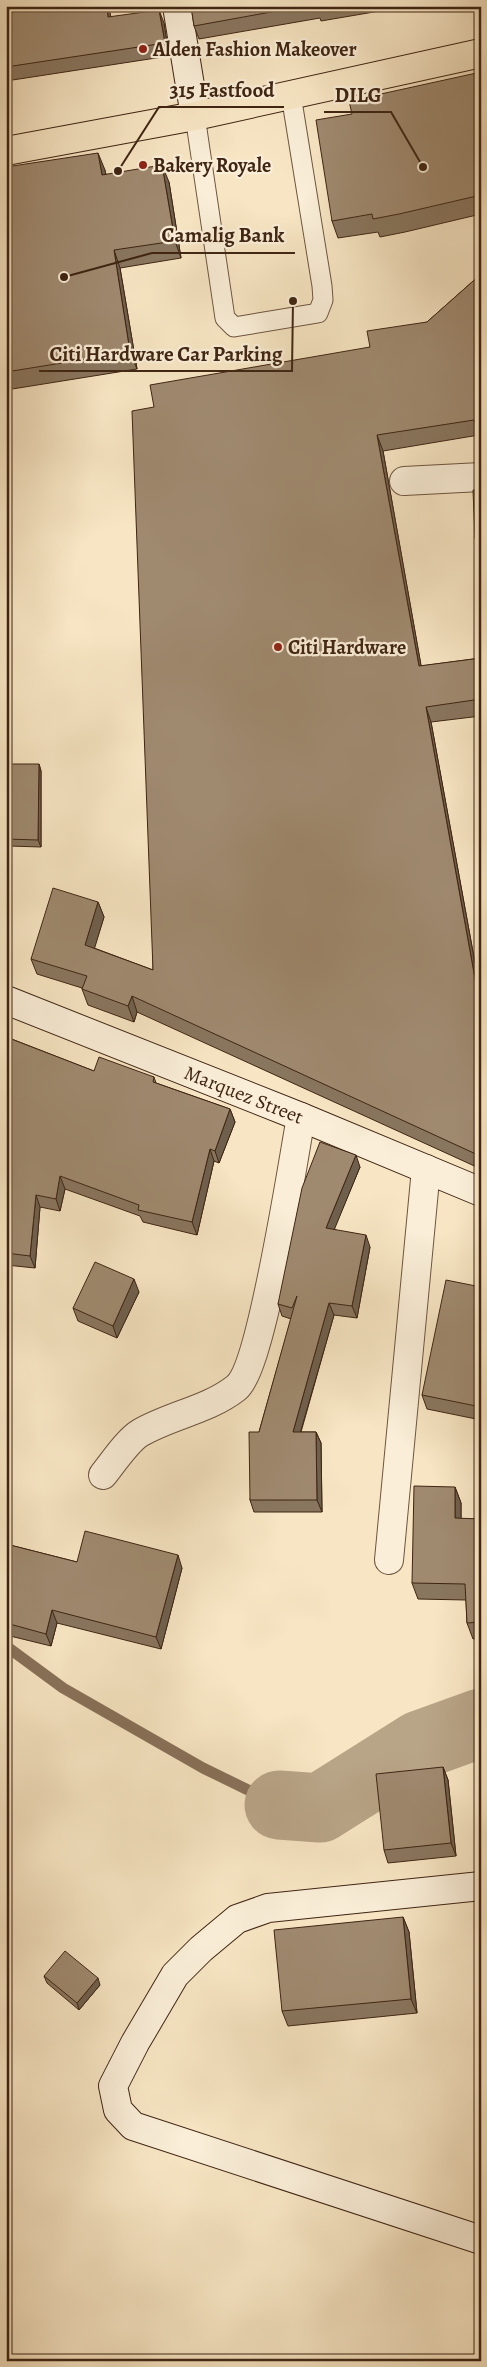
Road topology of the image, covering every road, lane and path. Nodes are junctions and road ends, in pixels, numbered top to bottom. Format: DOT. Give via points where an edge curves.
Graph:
graph roads {
  1 [pos="177,6"];
  2 [pos="481,53"];
  3 [pos="291,95"];
  4 [pos="195,116"];
  5 [pos="6,151"];
  6 [pos="481,477"];
  7 [pos="404,481"];
  8 [pos="6,1000"];
  9 [pos="301,1117"];
  10 [pos="426,1169"];
  11 [pos="481,1192"];
  12 [pos="102,1476"];
  13 [pos="389,1560"];
  14 [pos="481,1886"];
  15 [pos="481,2240"];
  1 -- 4 [label="street"];
  2 -- 3 [label="main road"];
  3 -- 4 [label="main road"];
  3 -- 4 [label="lane" via="322,286 323,300 318,313 234,327 225,318"];
  4 -- 5 [label="main road"];
  6 -- 7 [label="street"];
  8 -- 9 [label="street, Marquez Street"];
  9 -- 10 [label="street, Marquez Street"];
  9 -- 12 [label="street" via="262,1324 251,1362 238,1387 204,1406 139,1434"];
  10 -- 11 [label="street, Marquez Street"];
  10 -- 13 [label="street"];
  14 -- 15 [label="street" via="268,1908 237,1919 175,1975 113,2086 118,2110 133,2126"];
}
